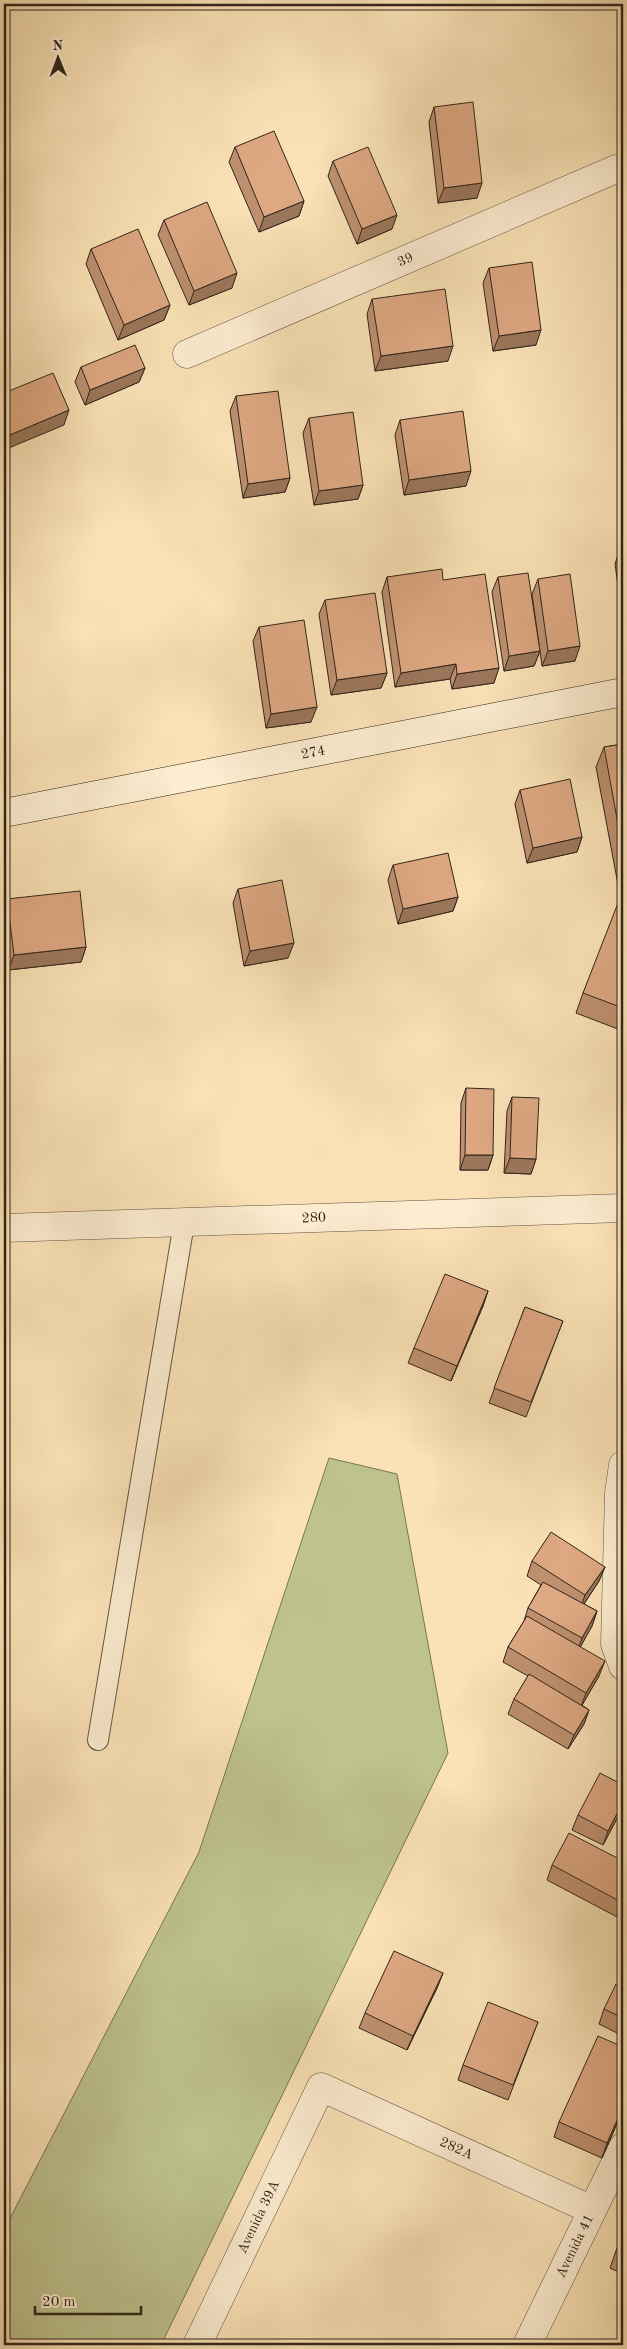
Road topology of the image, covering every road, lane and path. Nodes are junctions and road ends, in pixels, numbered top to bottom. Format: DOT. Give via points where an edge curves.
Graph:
graph roads {
  1 [pos="623,169"];
  2 [pos="187,354"];
  3 [pos="623,692"];
  4 [pos="4,812"];
  5 [pos="623,1208"];
  6 [pos="184,1223"];
  7 [pos="4,1228"];
  8 [pos="623,1465"];
  9 [pos="619,1655"];
  10 [pos="98,1740"];
  11 [pos="321,2087"];
  12 [pos="623,2147"];
  13 [pos="592,2210"];
  14 [pos="197,2345"];
  15 [pos="527,2345"];
  1 -- 2 [label="street, 39" via="616,169"];
  3 -- 4 [label="street, 274"];
  5 -- 6 [label="street, 280"];
  6 -- 7 [label="street, 280"];
  6 -- 10 [label="lane"];
  8 -- 9 [label="street" via="619,1493"];
  11 -- 13 [label="street, 282A"];
  11 -- 14 [label="street, Avenida 39A"];
  12 -- 13 [label="street, Avenida 41"];
  13 -- 15 [label="street, Avenida 41"];
}
